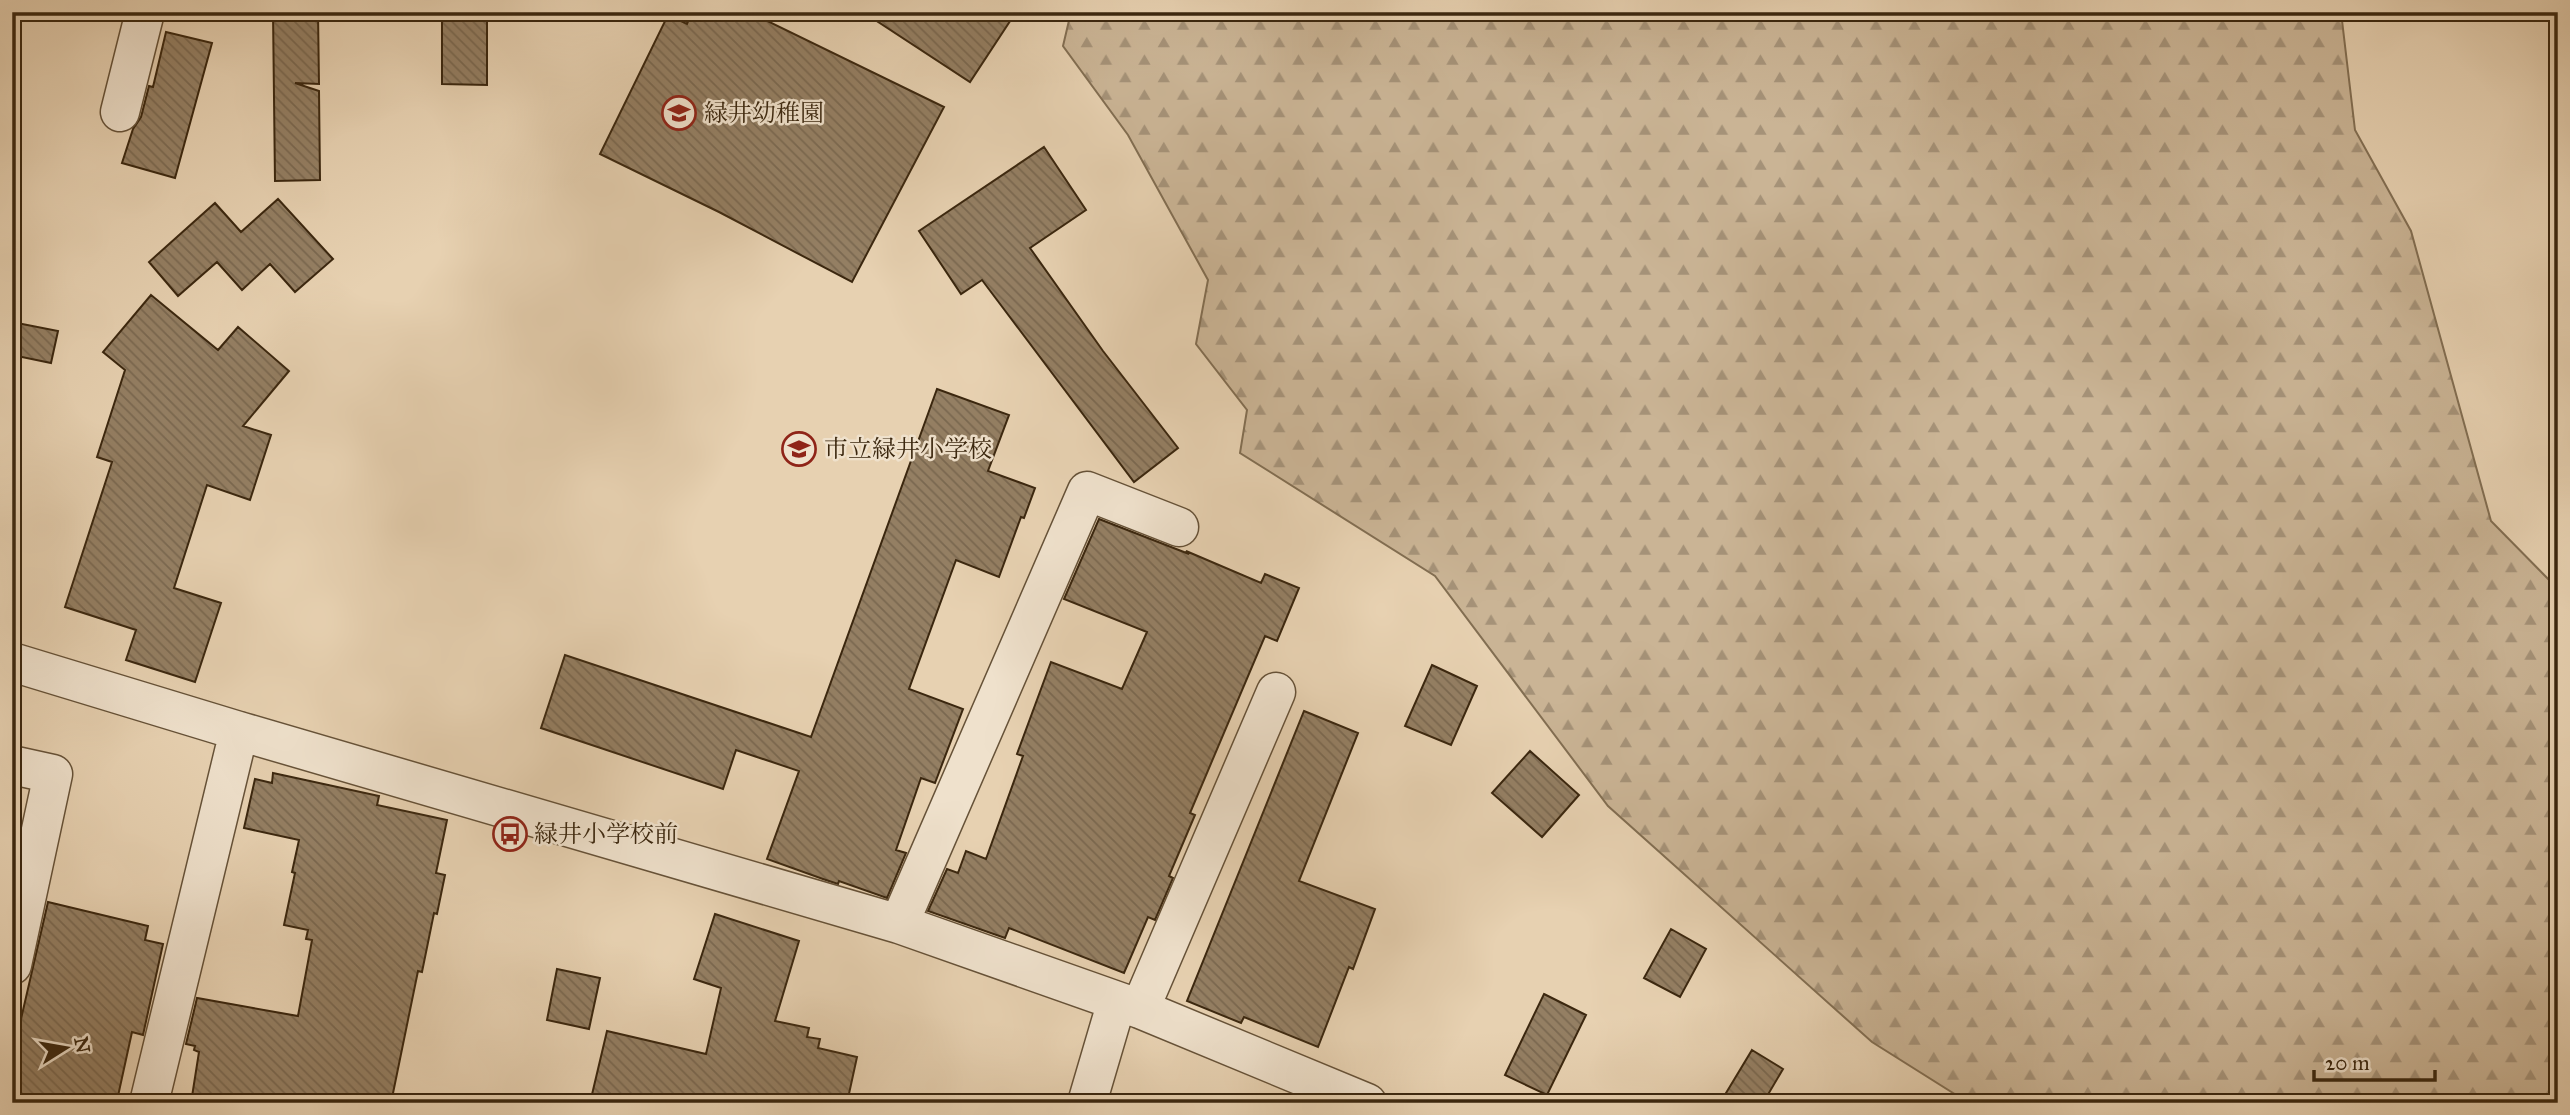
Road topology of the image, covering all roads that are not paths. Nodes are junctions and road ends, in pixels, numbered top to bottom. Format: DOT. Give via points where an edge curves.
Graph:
graph roads {
  1 [pos="145,12"];
  2 [pos="120,112"];
  3 [pos="1179,527"];
  4 [pos="12,662"];
  5 [pos="1276,692"];
  6 [pos="239,731"];
  7 [pos="12,765"];
  8 [pos="898,924"];
  9 [pos="15,940"];
  10 [pos="1129,1005"];
  11 [pos="149,1103"];
  12 [pos="1087,1103"];
  13 [pos="1367,1103"];
  1 -- 2 [label="street"];
  3 -- 8 [label="street" via="1087,492"];
  4 -- 6 [label="street"];
  5 -- 10 [label="street"];
  6 -- 8 [label="street"];
  6 -- 11 [label="street"];
  7 -- 9 [label="street" via="53,774"];
  8 -- 10 [label="street"];
  10 -- 12 [label="street"];
  10 -- 13 [label="street"];
}
